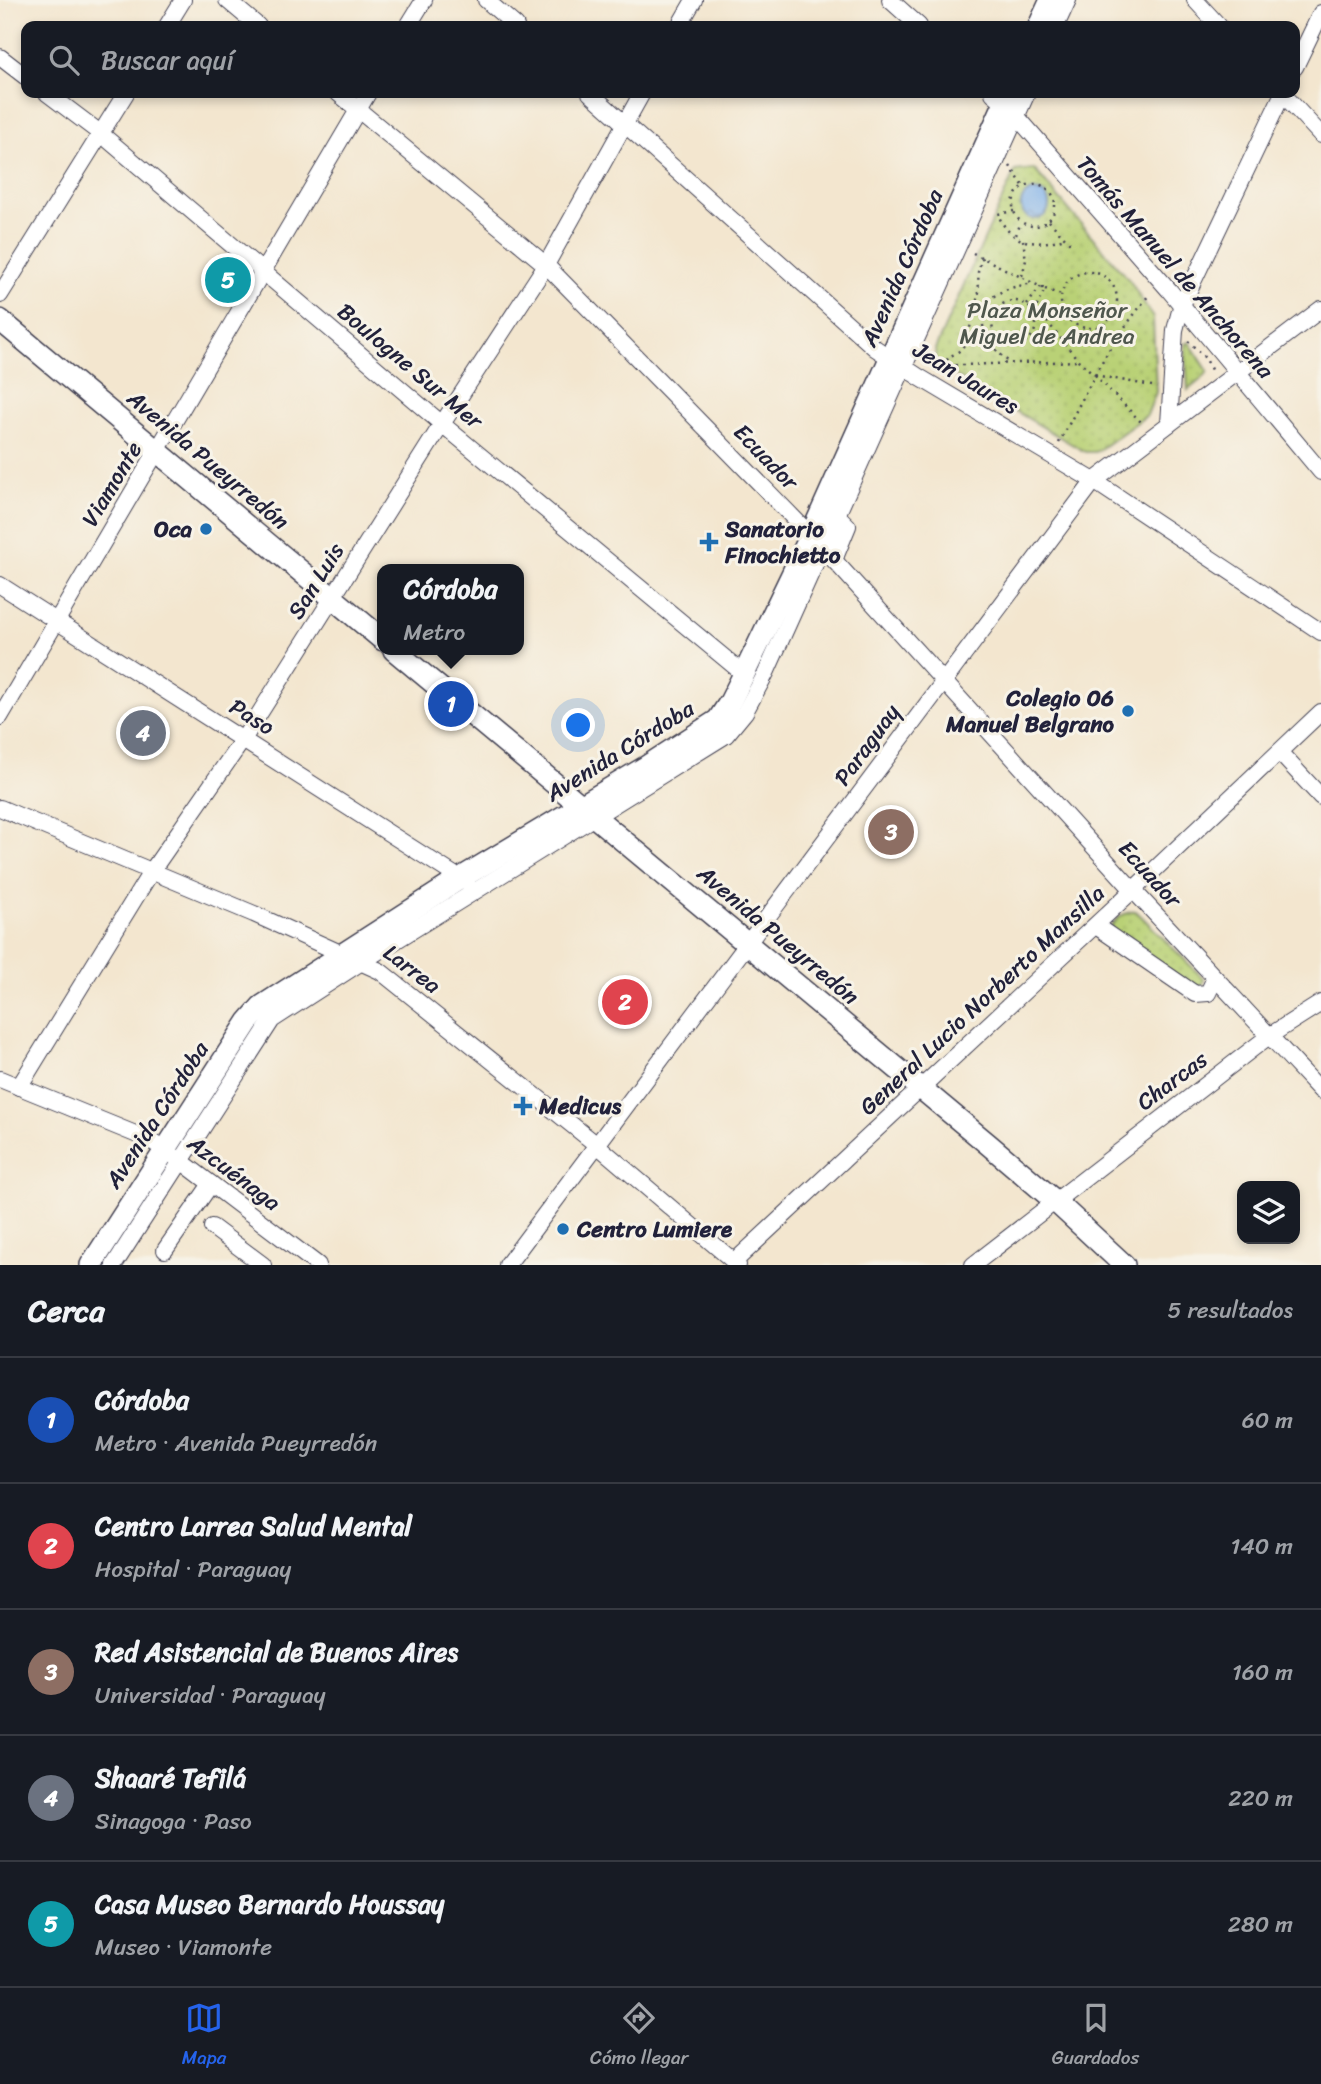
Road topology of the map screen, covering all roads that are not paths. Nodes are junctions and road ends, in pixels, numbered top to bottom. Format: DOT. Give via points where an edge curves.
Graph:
graph roads {
  1 [pos="183,0"];
  2 [pos="227,0"];
  3 [pos="424,0"];
  4 [pos="486,0"];
  5 [pos="694,0"];
  6 [pos="890,0"];
  7 [pos="1051,0"];
  8 [pos="1068,0"];
  9 [pos="1195,0"];
  10 [pos="1321,13"];
  11 [pos="170,21"];
  12 [pos="252,21"];
  13 [pos="411,21"];
  14 [pos="510,21"];
  15 [pos="682,21"];
  16 [pos="913,21"];
  17 [pos="1041,21"];
  18 [pos="1058,21"];
  19 [pos="1214,21"];
  20 [pos="0,57"];
  21 [pos="1300,57"];
  22 [pos="21,73"];
  23 [pos="54,98"];
  24 [pos="123,98"];
  25 [pos="344,98"];
  26 [pos="365,98"];
  27 [pos="596,98"];
  28 [pos="639,98"];
  29 [pos="1280,98"];
  30 [pos="1287,98"];
  31 [pos="1006,101"];
  32 [pos="358,110"];
  33 [pos="625,124"];
  34 [pos="100,133"];
  35 [pos="1321,135"];
  36 [pos="546,265"];
  37 [pos="263,271"];
  38 [pos="0,295"];
  39 [pos="1181,307"];
  40 [pos="1321,309"];
  41 [pos="0,320"];
  42 [pos="898,364"];
  43 [pos="1236,373"];
  44 [pos="442,424"];
  45 [pos="1169,424"];
  46 [pos="158,452"];
  47 [pos="1321,472"];
  48 [pos="1094,481"];
  49 [pos="831,509"];
  50 [pos="816,541"];
  51 [pos="834,560"];
  52 [pos="0,585"];
  53 [pos="332,598"];
  54 [pos="57,621"];
  55 [pos="1321,632"];
  56 [pos="377,635"];
  57 [pos="400,655"];
  58 [pos="744,674"];
  59 [pos="943,680"];
  60 [pos="1321,712"];
  61 [pos="0,717"];
  62 [pos="244,738"];
  63 [pos="1280,752"];
  64 [pos="1321,797"];
  65 [pos="0,808"];
  66 [pos="589,811"];
  67 [pos="152,872"];
  68 [pos="469,884"];
  69 [pos="1133,890"];
  70 [pos="1096,926"];
  71 [pos="748,944"];
  72 [pos="353,957"];
  73 [pos="1214,978"];
  74 [pos="1321,1003"];
  75 [pos="1269,1036"];
  76 [pos="0,1079"];
  77 [pos="19,1087"];
  78 [pos="921,1088"];
  79 [pos="1321,1091"];
  80 [pos="597,1145"];
  81 [pos="174,1156"];
  82 [pos="211,1184"];
  83 [pos="1055,1201"];
  84 [pos="212,1227"];
  85 [pos="166,1250"];
  86 [pos="736,1263"];
  87 [pos="91,1265"];
  88 [pos="114,1265"];
  89 [pos="263,1265"];
  90 [pos="318,1265"];
  91 [pos="507,1265"];
  92 [pos="973,1265"];
  93 [pos="1124,1265"];
  1 -- 11 [label="street"];
  2 -- 12 [label="street"];
  3 -- 13 [label="street"];
  4 -- 14 [label="street"];
  5 -- 15 [label="street"];
  6 -- 16 [label="street"];
  7 -- 17 [label="main road"];
  8 -- 18 [label="street"];
  9 -- 19 [label="street"];
  10 -- 21 [label="street"];
  20 -- 22 [label="street"];
  23 -- 34 [label="street, Boulogne Sur Mer"];
  24 -- 34 [label="street"];
  25 -- 32 [label="street, Ecuador"];
  26 -- 32 [label="street, Viamonte"];
  27 -- 33 [label="street, Jean Jaures"];
  28 -- 33 [label="street, San Luis"];
  29 -- 39 [label="street"];
  30 -- 35 [label="street"];
  31 -- 39 [label="street, Tomás Manuel de Anchorena"];
  31 -- 42 [label="main road, Avenida Córdoba"];
  32 -- 36 [label="street, Ecuador"];
  32 -- 37 [label="street, Viamonte"];
  33 -- 36 [label="street, San Luis"];
  33 -- 42 [label="street, Jean Jaures"];
  34 -- 37 [label="street, Boulogne Sur Mer"];
  34 -- 38 [label="street"];
  36 -- 44 [label="street, San Luis"];
  36 -- 50 [label="street, Ecuador"];
  37 -- 44 [label="street, Boulogne Sur Mer"];
  37 -- 46 [label="street, Viamonte"];
  39 -- 43 [label="street, Tomás Manuel de Anchorena"];
  39 -- 45 [label="street" via="1175,330"];
  40 -- 43 [label="street, Paraguay"];
  41 -- 46 [label="main road, Avenida Pueyrredón"];
  42 -- 48 [label="street, Jean Jaures"];
  42 -- 49 [label="main road, Avenida Córdoba"];
  43 -- 45 [label="street, Paraguay"];
  43 -- 47 [label="street, Tomás Manuel de Anchorena"];
  44 -- 53 [label="street, San Luis"];
  44 -- 58 [label="street, Boulogne Sur Mer"];
  45 -- 48 [label="street, Paraguay"];
  46 -- 53 [label="main road, Avenida Pueyrredón"];
  46 -- 54 [label="street, Viamonte"];
  48 -- 55 [label="street, Jean Jaures"];
  48 -- 59 [label="street, Paraguay"];
  49 -- 50 [label="main road, Avenida Córdoba"];
  49 -- 51 [label="street" via="848,526"];
  50 -- 51 [label="street, Ecuador"];
  50 -- 58 [label="main road, Avenida Córdoba"];
  50 -- 66 [label="street, Avenida Córdoba" via="766,673 737,724 726,735"];
  51 -- 59 [label="street, Ecuador"];
  52 -- 54 [label="street, Paso"];
  53 -- 56 [label="main road, Avenida Pueyrredón"];
  53 -- 62 [label="street, San Luis"];
  54 -- 61 [label="street, Viamonte"];
  54 -- 62 [label="street, Paso"];
  57 -- 66 [label="main road, Avenida Pueyrredón"];
  58 -- 66 [label="main road, Avenida Córdoba" via="710,727"];
  59 -- 69 [label="street, Ecuador"];
  59 -- 71 [label="street, Paraguay"];
  60 -- 63 [label="street, General Lucio Norberto Mansilla"];
  62 -- 67 [label="street, San Luis"];
  62 -- 68 [label="street, Paso"];
  63 -- 64 [label="street"];
  63 -- 69 [label="street, General Lucio Norberto Mansilla"];
  65 -- 67 [label="street, Larrea"];
  66 -- 68 [label="main road, Avenida Córdoba"];
  66 -- 71 [label="main road, Avenida Pueyrredón"];
  67 -- 72 [label="street, Larrea"];
  67 -- 77 [label="street, San Luis"];
  68 -- 72 [label="main road, Avenida Córdoba"];
  69 -- 70 [label="street, General Lucio Norberto Mansilla"];
  69 -- 73 [label="street, Ecuador"];
  70 -- 73 [label="street" via="1195,994 1208,993"];
  70 -- 78 [label="street, General Lucio Norberto Mansilla"];
  71 -- 78 [label="main road, Avenida Pueyrredón"];
  71 -- 80 [label="street, Paraguay"];
  72 -- 80 [label="street, Larrea" via="380,971"];
  72 -- 81 [label="main road, Avenida Córdoba" via="278,994 254,1014"];
  73 -- 75 [label="street, Ecuador"];
  74 -- 75 [label="street, Charcas"];
  75 -- 79 [label="street, Ecuador"];
  75 -- 83 [label="street, Charcas"];
  76 -- 77 [label="street, Azcuénaga"];
  77 -- 81 [label="street, Azcuénaga" via="150,1140"];
  78 -- 83 [label="main road, Avenida Pueyrredón"];
  78 -- 86 [label="street, General Lucio Norberto Mansilla"];
  80 -- 86 [label="street, Larrea"];
  80 -- 91 [label="street, Paraguay"];
  81 -- 82 [label="street, Azcuénaga"];
  81 -- 87 [label="main road, Avenida Córdoba"];
  81 -- 88 [label="street, Avenida Córdoba"];
  82 -- 85 [label="street"];
  82 -- 90 [label="street, Azcuénaga"];
  83 -- 92 [label="street, Charcas"];
  83 -- 93 [label="main road, Avenida Pueyrredón"];
  84 -- 89 [label="street"];
}
